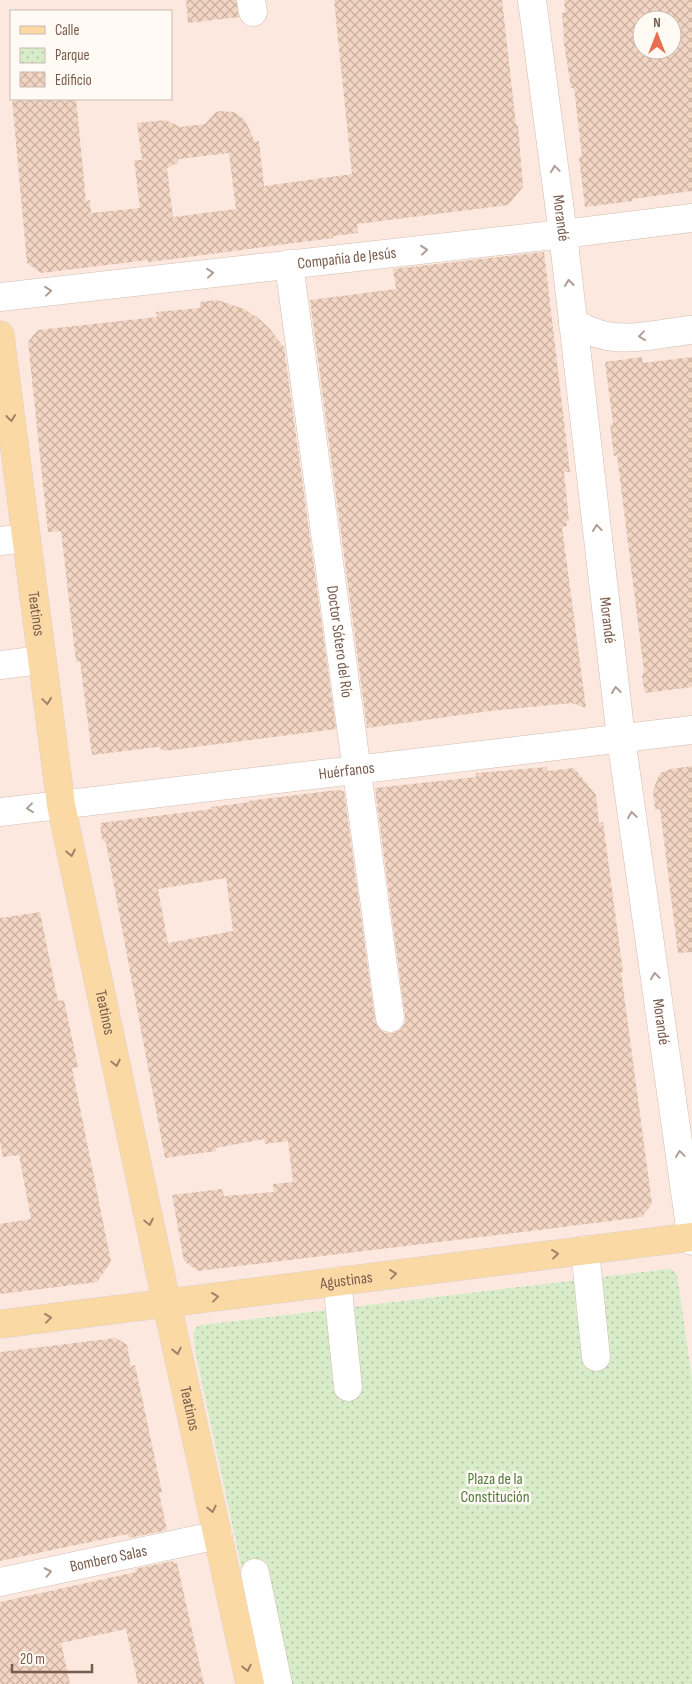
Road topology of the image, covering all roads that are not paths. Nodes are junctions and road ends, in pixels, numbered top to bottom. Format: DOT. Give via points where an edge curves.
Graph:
graph roads {
  1 [pos="532,0"];
  2 [pos="685,228"];
  3 [pos="563,234"];
  4 [pos="289,264"];
  5 [pos="0,297"];
  6 [pos="573,323"];
  7 [pos="690,330"];
  8 [pos="0,335"];
  9 [pos="13,540"];
  10 [pos="41,660"];
  11 [pos="0,665"];
  12 [pos="692,730"];
  13 [pos="621,738"];
  14 [pos="356,770"];
  15 [pos="61,805"];
  16 [pos="0,812"];
  17 [pos="390,1018"];
  18 [pos="692,1237"];
  19 [pos="692,1241"];
  20 [pos="585,1250"];
  21 [pos="337,1281"];
  22 [pos="166,1303"];
  23 [pos="0,1324"];
  24 [pos="596,1357"];
  25 [pos="348,1387"];
  26 [pos="218,1535"];
  27 [pos="255,1573"];
  28 [pos="0,1582"];
  29 [pos="250,1684"];
  30 [pos="278,1684"];
  3 -- 1 [label="street, Morandé, one-way"];
  2 -- 3 [label="street, Compañía de Jesús"];
  4 -- 3 [label="street, Compañía de Jesús, one-way"];
  6 -- 3 [label="street, Morandé, one-way"];
  5 -- 4 [label="street, Compañía de Jesús, one-way"];
  4 -- 14 [label="street, Doctor Sótero del Río"];
  7 -- 6 [label="street, one-way" via="617,337 589,331"];
  13 -- 6 [label="street, Morandé, one-way"];
  8 -- 9 [label="main road, Teatinos, one-way"];
  9 -- 10 [label="main road, Teatinos"];
  10 -- 11 [label="street"];
  10 -- 15 [label="main road, Teatinos, one-way"];
  12 -- 13 [label="street, Huérfanos"];
  13 -- 14 [label="street, Huérfanos"];
  18 -- 13 [label="street, Morandé, one-way"];
  14 -- 15 [label="street, Huérfanos"];
  14 -- 17 [label="street, Doctor Sótero del Río"];
  15 -- 16 [label="street, Huérfanos, one-way"];
  15 -- 22 [label="main road, Teatinos, one-way"];
  18 -- 19 [label="street, Morandé"];
  18 -- 20 [label="main road, Agustinas"];
  21 -- 20 [label="main road, Agustinas, one-way"];
  20 -- 24 [label="street"];
  22 -- 21 [label="main road, Agustinas, one-way"];
  21 -- 25 [label="street"];
  23 -- 22 [label="main road, Agustinas, one-way"];
  22 -- 26 [label="main road, Teatinos, one-way"];
  28 -- 26 [label="street, Bombero Salas, one-way"];
  26 -- 29 [label="main road, Teatinos, one-way"];
  27 -- 30 [label="street"];
}
